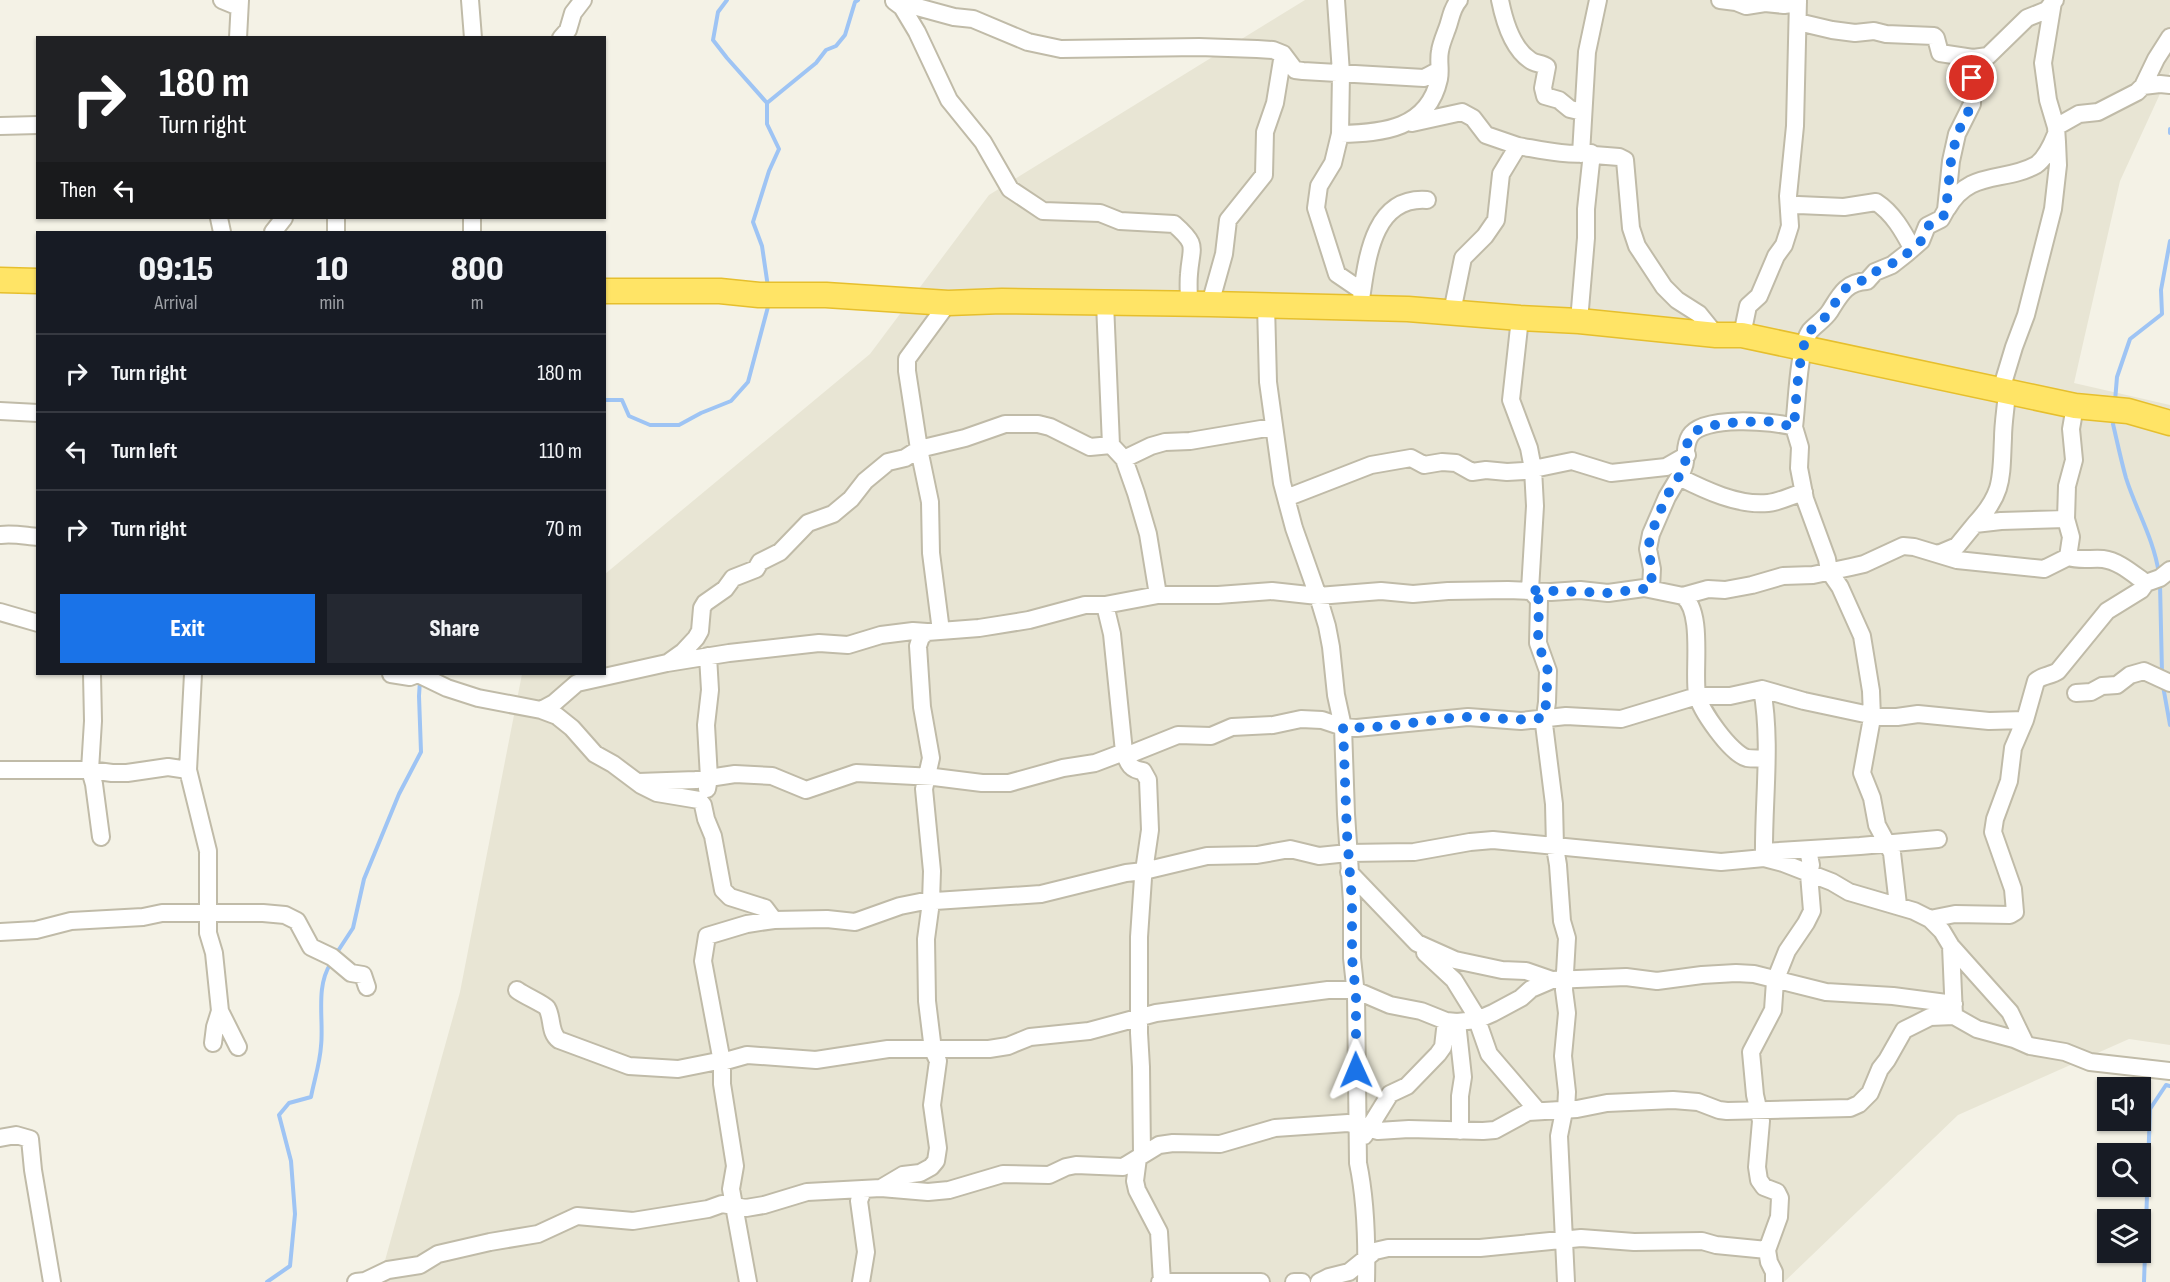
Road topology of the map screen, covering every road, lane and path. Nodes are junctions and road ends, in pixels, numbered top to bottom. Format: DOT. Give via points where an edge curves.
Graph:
graph roads {
  1 [pos="222,0"];
  2 [pos="470,0"];
  3 [pos="583,0"];
  4 [pos="1336,0"];
  5 [pos="1500,0"];
  6 [pos="1598,0"];
  7 [pos="1720,0"];
  8 [pos="2054,1"];
  9 [pos="1456,2"];
  10 [pos="1798,2"];
  11 [pos="239,3"];
  12 [pos="897,3"];
  13 [pos="1798,22"];
  14 [pos="238,36"];
  15 [pos="473,36"];
  16 [pos="563,36"];
  17 [pos="2170,37"];
  18 [pos="1283,54"];
  19 [pos="1973,58"];
  20 [pos="1439,70"];
  21 [pos="1341,73"];
  22 [pos="1408,78"];
  23 [pos="2170,85"];
  24 [pos="2143,86"];
  25 [pos="1434,95"];
  26 [pos="1583,112"];
  27 [pos="36,125"];
  28 [pos="1405,125"];
  29 [pos="0,126"];
  30 [pos="2056,130"];
  31 [pos="1340,134"];
  32 [pos="1518,146"];
  33 [pos="1588,155"];
  34 [pos="1427,200"];
  35 [pos="1790,206"];
  36 [pos="1946,210"];
  37 [pos="283,219"];
  38 [pos="274,231"];
  39 [pos="1912,248"];
  40 [pos="0,280"];
  41 [pos="36,281"];
  42 [pos="606,291"];
  43 [pos="1361,299"];
  44 [pos="948,303"];
  45 [pos="1105,303"];
  46 [pos="1199,304"];
  47 [pos="1266,305"];
  48 [pos="1452,312"];
  49 [pos="1520,318"];
  50 [pos="1579,321"];
  51 [pos="1716,335"];
  52 [pos="1742,335"];
  53 [pos="1804,349"];
  54 [pos="2004,391"];
  55 [pos="2086,407"];
  56 [pos="0,411"];
  57 [pos="36,413"];
  58 [pos="2169,422"];
  59 [pos="1274,427"];
  60 [pos="1794,427"];
  61 [pos="1111,445"];
  62 [pos="919,449"];
  63 [pos="1687,455"];
  64 [pos="1124,459"];
  65 [pos="1533,469"];
  66 [pos="1679,477"];
  67 [pos="1803,492"];
  68 [pos="1286,498"];
  69 [pos="2066,519"];
  70 [pos="1975,524"];
  71 [pos="0,535"];
  72 [pos="36,537"];
  73 [pos="1938,554"];
  74 [pos="2068,557"];
  75 [pos="2170,570"];
  76 [pos="1829,572"];
  77 [pos="2146,583"];
  78 [pos="1651,588"];
  79 [pos="1530,590"];
  80 [pos="1158,595"];
  81 [pos="1318,596"];
  82 [pos="1683,596"];
  83 [pos="1105,605"];
  84 [pos="0,612"];
  85 [pos="36,621"];
  86 [pos="934,631"];
  87 [pos="708,656"];
  88 [pos="667,663"];
  89 [pos="92,675"];
  90 [pos="193,675"];
  91 [pos="397,675"];
  92 [pos="415,675"];
  93 [pos="420,675"];
  94 [pos="2170,683"];
  95 [pos="1762,688"];
  96 [pos="2076,693"];
  97 [pos="1697,696"];
  98 [pos="541,710"];
  99 [pos="1871,714"];
  100 [pos="1545,717"];
  101 [pos="2025,720"];
  102 [pos="1343,727"];
  103 [pos="1124,752"];
  104 [pos="1766,759"];
  105 [pos="0,770"];
  106 [pos="90,770"];
  107 [pos="188,770"];
  108 [pos="926,777"];
  109 [pos="709,778"];
  110 [pos="638,782"];
  111 [pos="703,805"];
  112 [pos="101,837"];
  113 [pos="1938,839"];
  114 [pos="1889,844"];
  115 [pos="1555,847"];
  116 [pos="1808,850"];
  117 [pos="1348,853"];
  118 [pos="1764,855"];
  119 [pos="1144,871"];
  120 [pos="1349,872"];
  121 [pos="1809,874"];
  122 [pos="931,903"];
  123 [pos="1898,905"];
  124 [pos="207,912"];
  125 [pos="1930,919"];
  126 [pos="774,920"];
  127 [pos="0,932"];
  128 [pos="1417,943"];
  129 [pos="1951,946"];
  130 [pos="1558,979"];
  131 [pos="1775,981"];
  132 [pos="367,987"];
  133 [pos="517,990"];
  134 [pos="1355,990"];
  135 [pos="1954,1010"];
  136 [pos="220,1011"];
  137 [pos="1140,1017"];
  138 [pos="1478,1020"];
  139 [pos="1451,1021"];
  140 [pos="213,1043"];
  141 [pos="2025,1043"];
  142 [pos="238,1047"];
  143 [pos="933,1050"];
  144 [pos="722,1062"];
  145 [pos="2170,1071"];
  146 [pos="1566,1110"];
  147 [pos="1534,1111"];
  148 [pos="1760,1111"];
  149 [pos="1358,1124"];
  150 [pos="1460,1131"];
  151 [pos="1561,1132"];
  152 [pos="0,1138"];
  153 [pos="1140,1156"];
  154 [pos="1123,1167"];
  155 [pos="1135,1181"];
  156 [pos="881,1188"];
  157 [pos="863,1190"];
  158 [pos="736,1207"];
  159 [pos="1564,1240"];
  160 [pos="1767,1250"];
  161 [pos="1367,1258"];
  162 [pos="1345,1277"];
  163 [pos="52,1282"];
  164 [pos="356,1282"];
  165 [pos="748,1282"];
  166 [pos="861,1282"];
  167 [pos="1162,1282"];
  168 [pos="1261,1282"];
  169 [pos="1294,1282"];
  170 [pos="1302,1282"];
  171 [pos="1319,1282"];
  172 [pos="1366,1282"];
  173 [pos="1566,1282"];
  174 [pos="1774,1282"];
  1 -- 11 [label="street"];
  2 -- 15 [label="street"];
  3 -- 16 [label="street"];
  4 -- 21 [label="street"];
  5 -- 26 [label="street" via="1518,49 1530,60 1547,67 1545,96"];
  6 -- 26 [label="street" via="1587,52"];
  7 -- 10 [label="street" via="1746,6"];
  8 -- 19 [label="street" via="2047,10 2024,20 1988,56"];
  8 -- 30 [label="street" via="2043,63"];
  9 -- 20 [label="street" via="1439,52"];
  10 -- 13 [label="street"];
  11 -- 14 [label="street"];
  12 -- 18 [label="street" via="973,19 1028,42 1061,49 1222,47"];
  12 -- 46 [label="street" via="917,32 949,100 983,142 1010,189 1043,211 1100,213 1120,221 1174,224 1193,249 1188,274"];
  13 -- 19 [label="street" via="1855,33 1934,36 1940,53"];
  13 -- 35 [label="street"];
  17 -- 24 [label="street"];
  18 -- 21 [label="street" via="1298,71"];
  18 -- 46 [label="street" via="1266,132 1264,175 1228,220 1224,254"];
  19 -- 36 [label="street" via="1972,104 1957,134"];
  20 -- 22 [label="street" via="1424,78"];
  20 -- 25 [label="street"];
  21 -- 22 [label="street"];
  21 -- 31 [label="street"];
  22 -- 25 [label="street"];
  23 -- 24 [label="street"];
  24 -- 30 [label="street" via="2098,112 2079,114"];
  25 -- 28 [label="street" via="1422,113"];
  26 -- 33 [label="street"];
  27 -- 29 [label="street"];
  28 -- 31 [label="street"];
  28 -- 32 [label="street" via="1462,112 1473,118 1486,135"];
  30 -- 36 [label="street" via="2037,164 1975,183 1954,196"];
  30 -- 54 [label="street" via="2058,165 2050,222"];
  31 -- 43 [label="street" via="1333,163 1319,186 1316,208 1337,274"];
  32 -- 33 [label="street"];
  32 -- 48 [label="street" via="1502,174 1496,220 1463,258"];
  33 -- 50 [label="street" via="1591,162"];
  33 -- 51 [label="street" via="1625,160 1631,228 1637,246 1664,287 1699,314"];
  34 -- 43 [label="street" via="1407,201 1383,218 1374,236"];
  35 -- 39 [label="street" via="1844,207 1876,202 1903,230"];
  35 -- 52 [label="street" via="1786,240 1759,296 1748,306"];
  36 -- 39 [label="street"];
  37 -- 38 [label="street"];
  39 -- 53 [label="street" via="1870,279 1857,281 1843,292 1811,330"];
  40 -- 41 [label="highway"];
  42 -- 44 [label="highway" via="720,291"];
  43 -- 47 [label="highway"];
  43 -- 48 [label="highway"];
  44 -- 45 [label="highway"];
  44 -- 62 [label="street" via="907,359"];
  45 -- 46 [label="highway"];
  45 -- 61 [label="street"];
  46 -- 47 [label="highway"];
  47 -- 59 [label="street" via="1268,382"];
  48 -- 49 [label="highway"];
  49 -- 50 [label="highway"];
  49 -- 65 [label="street" via="1511,400"];
  50 -- 51 [label="highway"];
  51 -- 52 [label="highway"];
  52 -- 53 [label="highway"];
  53 -- 54 [label="highway"];
  53 -- 60 [label="street"];
  54 -- 55 [label="highway"];
  54 -- 70 [label="street" via="2003,461 1998,488 1990,508"];
  55 -- 58 [label="highway" via="2128,411"];
  55 -- 69 [label="street" via="2071,429 2074,460 2067,486"];
  56 -- 57 [label="street"];
  59 -- 64 [label="street" via="1165,442"];
  59 -- 68 [label="street"];
  60 -- 63 [label="street" via="1767,421 1701,428 1691,434"];
  60 -- 67 [label="street" via="1800,447"];
  61 -- 62 [label="street" via="1090,447 1042,425 1010,424"];
  61 -- 64 [label="street"];
  62 -- 86 [label="street" via="930,501"];
  62 -- 88 [label="street" via="884,465 833,514 807,523 780,552 760,562 756,569 733,578 703,606 696,638"];
  63 -- 65 [label="street" via="1666,467 1611,473 1572,461"];
  63 -- 66 [label="street"];
  64 -- 80 [label="street" via="1148,534"];
  65 -- 68 [label="street" via="1472,472 1456,463 1424,465 1411,458 1371,465"];
  65 -- 79 [label="street"];
  66 -- 67 [label="street" via="1730,499 1747,502 1766,503"];
  66 -- 78 [label="street" via="1651,534"];
  67 -- 76 [label="street"];
  68 -- 81 [label="street"];
  69 -- 70 [label="street"];
  69 -- 74 [label="street" via="2071,537"];
  70 -- 73 [label="street" via="1957,546"];
  71 -- 72 [label="street"];
  73 -- 74 [label="street" via="1957,560 2044,569"];
  73 -- 76 [label="street" via="1903,546 1864,564"];
  74 -- 77 [label="street" via="2104,559"];
  75 -- 77 [label="street"];
  76 -- 82 [label="street" via="1783,576"];
  76 -- 99 [label="street" via="1840,586 1862,636"];
  77 -- 101 [label="street" via="2107,611 2058,671 2036,681"];
  78 -- 79 [label="street" via="1608,593"];
  78 -- 82 [label="street"];
  79 -- 81 [label="street" via="1413,594 1381,591"];
  79 -- 100 [label="street" via="1539,600 1538,643 1548,671"];
  80 -- 81 [label="street" via="1272,591"];
  80 -- 83 [label="street"];
  81 -- 102 [label="street" via="1331,647"];
  82 -- 97 [label="street" via="1691,605 1696,635"];
  83 -- 86 [label="street" via="1075,607 979,628"];
  83 -- 103 [label="street" via="1112,634"];
  84 -- 85 [label="street"];
  86 -- 87 [label="street" via="881,635 848,645 819,643"];
  86 -- 108 [label="street" via="920,639 918,646 922,707 931,758"];
  87 -- 88 [label="street"];
  87 -- 109 [label="street"];
  88 -- 98 [label="street" via="577,683"];
  89 -- 106 [label="street"];
  90 -- 107 [label="street"];
  91 -- 92 [label="street"];
  93 -- 98 [label="street" via="478,698"];
  94 -- 96 [label="street" via="2144,671 2117,684"];
  95 -- 97 [label="street" via="1723,697"];
  95 -- 99 [label="street" via="1811,703"];
  95 -- 104 [label="street"];
  97 -- 100 [label="street" via="1622,719"];
  97 -- 104 [label="street" via="1732,747 1746,758"];
  98 -- 110 [label="street" via="565,721 595,754"];
  99 -- 101 [label="street"];
  99 -- 114 [label="street" via="1862,773 1877,825"];
  100 -- 102 [label="street" via="1521,721 1468,717 1370,728"];
  100 -- 115 [label="street"];
  101 -- 125 [label="street" via="2013,748 2011,773 1993,832 2013,889 2015,912"];
  102 -- 103 [label="street" via="1301,719 1232,727 1211,736 1178,735 1133,753"];
  102 -- 117 [label="street"];
  103 -- 108 [label="street" via="1095,763 1009,783"];
  103 -- 119 [label="street" via="1129,765 1143,771 1148,780 1150,837"];
  104 -- 118 [label="street"];
  105 -- 106 [label="street"];
  106 -- 107 [label="street"];
  106 -- 112 [label="street"];
  107 -- 124 [label="street" via="208,851"];
  108 -- 109 [label="street" via="852,773 806,790 772,776 735,774"];
  108 -- 122 [label="street" via="924,804 932,871"];
  109 -- 110 [label="street"];
  109 -- 111 [label="street"];
  110 -- 111 [label="street" via="657,793 697,800"];
  111 -- 126 [label="street" via="723,890 730,897 765,908"];
  113 -- 114 [label="street"];
  114 -- 116 [label="street"];
  114 -- 123 [label="street"];
  115 -- 117 [label="street" via="1493,840 1414,852"];
  115 -- 118 [label="street" via="1721,862"];
  115 -- 130 [label="street" via="1567,938"];
  116 -- 118 [label="street"];
  116 -- 121 [label="street"];
  117 -- 119 [label="street" via="1319,856 1290,849 1257,855 1207,856"];
  117 -- 120 [label="street"];
  118 -- 121 [label="street"];
  119 -- 122 [label="street" via="1041,894"];
  119 -- 137 [label="street" via="1139,936"];
  120 -- 128 [label="street"];
  120 -- 134 [label="street"];
  121 -- 123 [label="street" via="1849,892"];
  121 -- 131 [label="street" via="1812,911 1790,943"];
  122 -- 126 [label="street" via="900,906 855,922"];
  122 -- 143 [label="street" via="926,939"];
  123 -- 125 [label="street"];
  124 -- 127 [label="street" via="71,921 36,930"];
  124 -- 132 [label="street" via="263,913 294,919 311,947 332,957 351,973 363,975"];
  124 -- 136 [label="street"];
  125 -- 129 [label="street"];
  126 -- 144 [label="street" via="707,936 703,961"];
  128 -- 130 [label="street" via="1455,960"];
  128 -- 138 [label="street" via="1454,980"];
  129 -- 135 [label="street"];
  129 -- 141 [label="street" via="2010,1012"];
  130 -- 131 [label="street" via="1626,977 1657,981 1736,973"];
  130 -- 138 [label="street" via="1531,989"];
  130 -- 146 [label="street" via="1567,1013 1563,1056"];
  131 -- 135 [label="street" via="1826,992 1893,996"];
  131 -- 148 [label="street" via="1773,1010 1751,1052"];
  133 -- 144 [label="street" via="545,1006 555,1038 601,1057 628,1066 657,1069"];
  134 -- 137 [label="street" via="1311,991"];
  134 -- 139 [label="street" via="1390,1005"];
  134 -- 149 [label="street"];
  135 -- 141 [label="street" via="1977,1029"];
  135 -- 148 [label="street" via="1904,1030 1870,1093 1859,1104 1837,1110"];
  136 -- 140 [label="street"];
  136 -- 142 [label="street"];
  137 -- 143 [label="street" via="1089,1031 1030,1037 1008,1046"];
  137 -- 153 [label="street"];
  138 -- 139 [label="street"];
  138 -- 147 [label="street" via="1489,1054"];
  139 -- 149 [label="street" via="1438,1054 1407,1086 1390,1094 1378,1114"];
  139 -- 150 [label="street" via="1463,1077"];
  141 -- 145 [label="street" via="2090,1062"];
  143 -- 144 [label="street" via="888,1049 816,1060 747,1054"];
  143 -- 156 [label="street" via="938,1061 932,1105 936,1161 920,1173 903,1175"];
  144 -- 158 [label="street" via="735,1166 731,1189"];
  146 -- 147 [label="street"];
  146 -- 148 [label="street" via="1607,1103 1673,1100 1698,1102 1719,1110"];
  146 -- 151 [label="street"];
  147 -- 150 [label="street" via="1495,1130"];
  147 -- 151 [label="street"];
  148 -- 160 [label="street" via="1759,1180 1764,1187 1777,1192 1781,1202"];
  149 -- 150 [label="street" via="1383,1132"];
  149 -- 153 [label="street" via="1275,1128 1220,1144 1167,1143"];
  149 -- 161 [label="street"];
  151 -- 159 [label="street"];
  152 -- 163 [label="street" via="30,1138"];
  153 -- 154 [label="street"];
  153 -- 155 [label="street"];
  154 -- 155 [label="street"];
  154 -- 156 [label="street" via="1076,1165 1049,1175 1003,1174 928,1192"];
  155 -- 167 [label="street" via="1159,1232"];
  156 -- 157 [label="street"];
  157 -- 158 [label="street" via="807,1192 764,1205"];
  157 -- 166 [label="street" via="859,1201 866,1252"];
  158 -- 164 [label="street" via="722,1204 633,1221 578,1216 538,1234 438,1254 420,1265 388,1270"];
  158 -- 165 [label="street"];
  159 -- 160 [label="street" via="1702,1241"];
  159 -- 161 [label="street" via="1480,1248 1388,1248"];
  159 -- 173 [label="street"];
  160 -- 174 [label="street"];
  161 -- 162 [label="street"];
  161 -- 172 [label="street"];
  162 -- 171 [label="street" via="1329,1277"];
  167 -- 168 [label="street"];
  169 -- 170 [label="street"];
}
